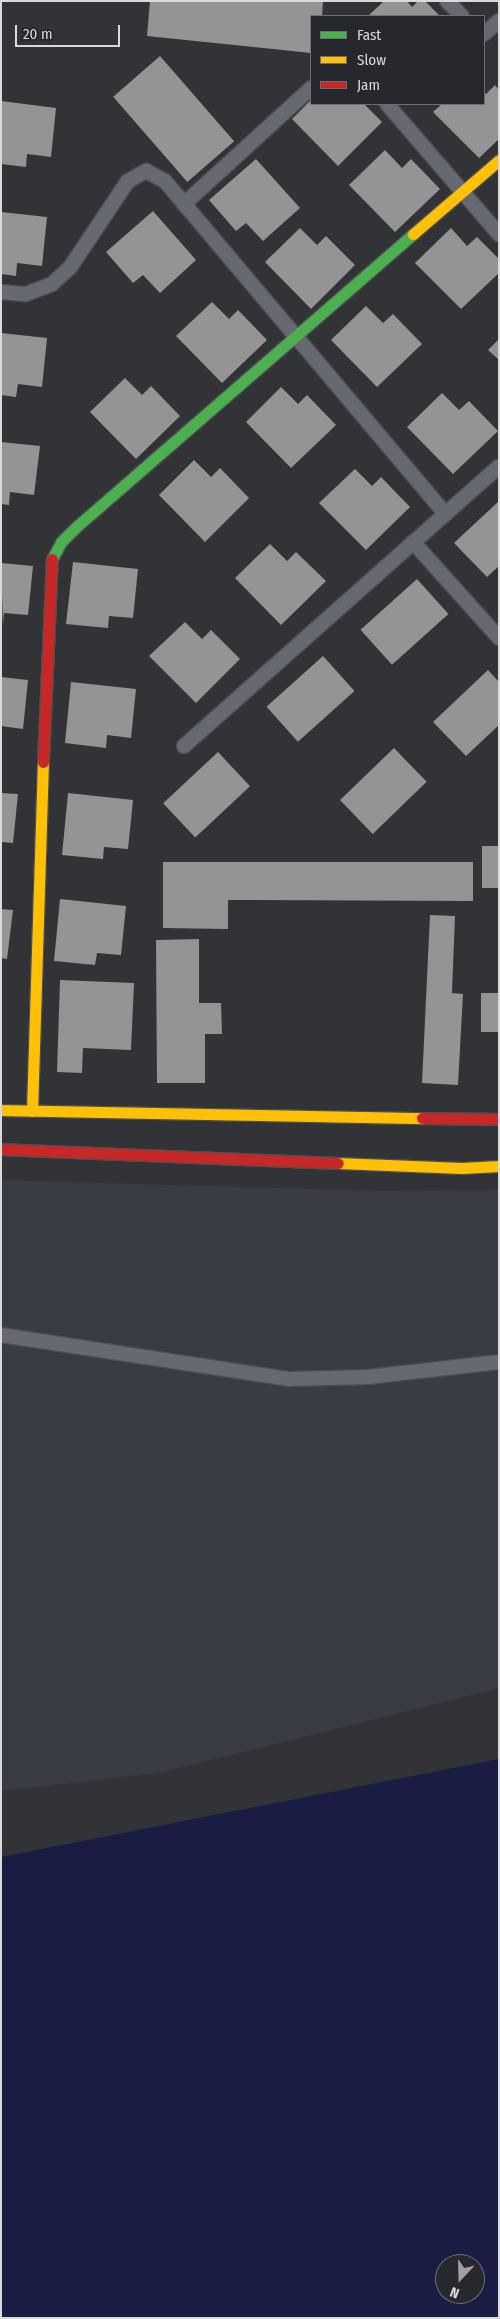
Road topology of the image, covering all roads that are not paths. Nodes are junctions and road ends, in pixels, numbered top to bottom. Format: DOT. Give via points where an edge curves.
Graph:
graph roads {
  1 [pos="447,1"];
  2 [pos="461,15"];
  3 [pos="499,21"];
  4 [pos="485,33"];
  5 [pos="310,89"];
  6 [pos="394,106"];
  7 [pos="499,160"];
  8 [pos="463,192"];
  9 [pos="184,204"];
  10 [pos="499,234"];
  11 [pos="1,292"];
  12 [pos="296,336"];
  13 [pos="499,466"];
  14 [pos="445,514"];
  15 [pos="413,542"];
  16 [pos="499,638"];
  17 [pos="184,746"];
  18 [pos="1,1110"];
  19 [pos="32,1111"];
  20 [pos="499,1119"];
  21 [pos="1,1149"];
  22 [pos="499,1166"];
  23 [pos="1,1336"];
  24 [pos="499,1362"];
  1 -- 2 [label="lane"];
  3 -- 4 [label="lane"];
  5 -- 9 [label="lane"];
  6 -- 8 [label="lane"];
  7 -- 8 [label="street"];
  8 -- 10 [label="lane"];
  8 -- 12 [label="street"];
  9 -- 11 [label="lane" via="165,182 146,171 128,181 71,266 52,284 26,294"];
  9 -- 12 [label="lane"];
  12 -- 14 [label="lane"];
  12 -- 19 [label="street" via="76,526 61,542 50,563"];
  13 -- 14 [label="lane"];
  14 -- 15 [label="lane"];
  15 -- 16 [label="lane"];
  15 -- 17 [label="lane"];
  18 -- 19 [label="street"];
  19 -- 20 [label="street"];
  21 -- 22 [label="street" via="462,1168"];
  23 -- 24 [label="lane" via="290,1379 368,1377"];
}
